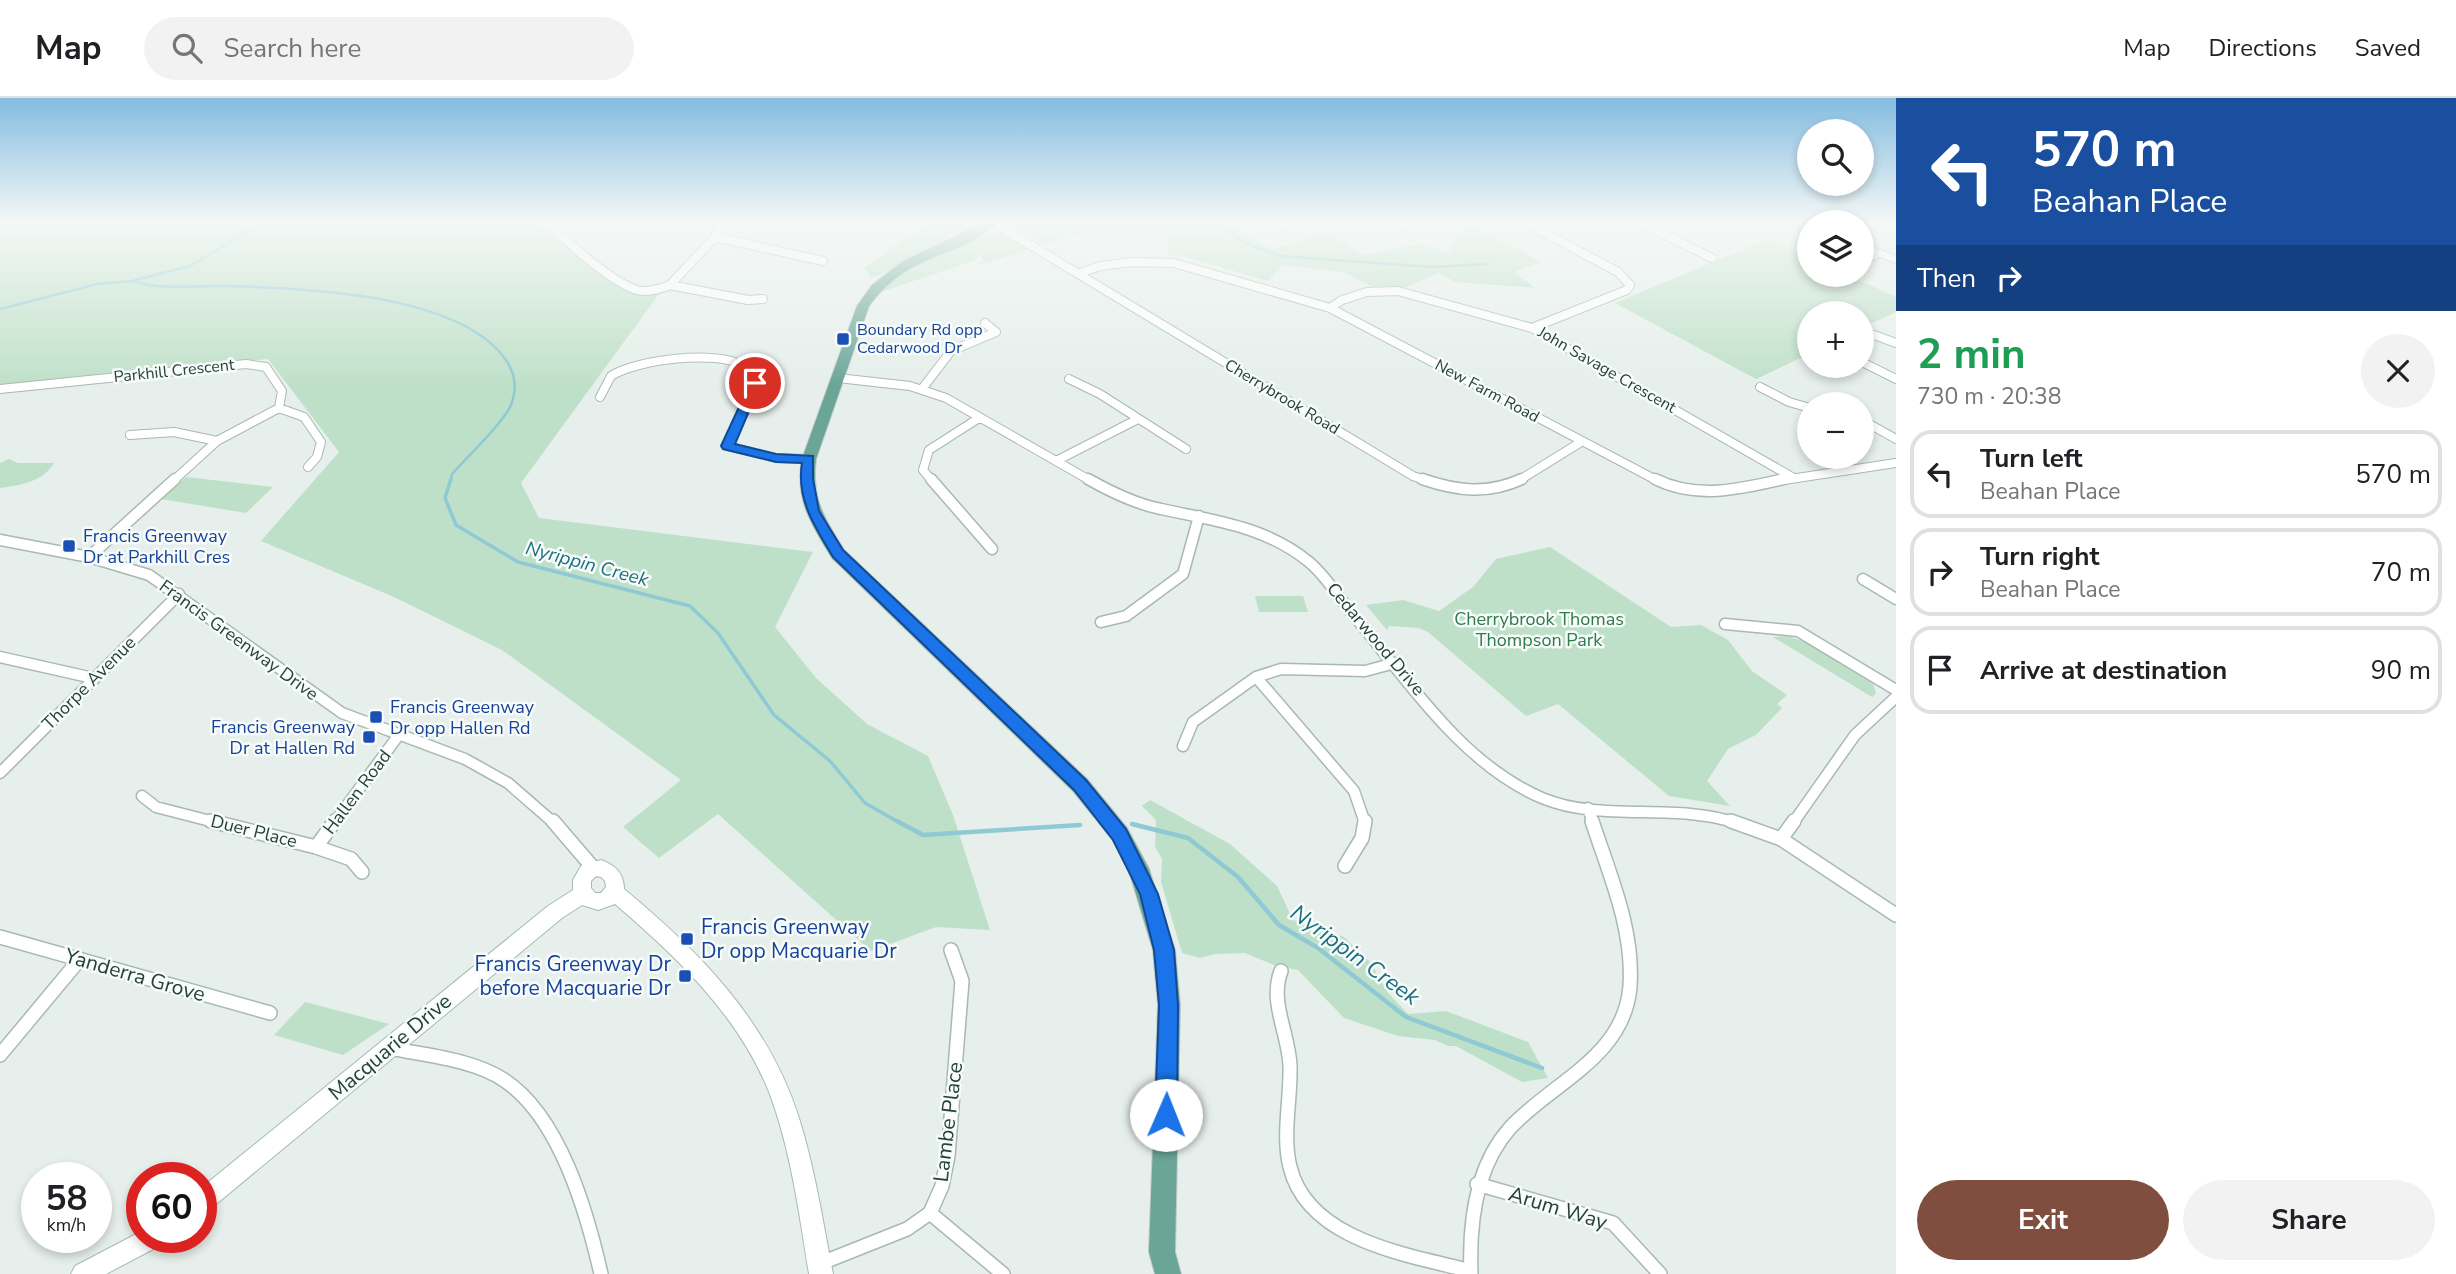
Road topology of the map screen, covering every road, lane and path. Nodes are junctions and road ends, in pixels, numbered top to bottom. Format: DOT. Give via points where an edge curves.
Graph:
graph roads {
  1 [pos="616,276"];
  2 [pos="679,276"];
  3 [pos="888,276"];
  4 [pos="1085,276"];
  5 [pos="1220,276"];
  6 [pos="1622,276"];
  7 [pos="670,285"];
  8 [pos="763,299"];
  9 [pos="1330,307"];
  10 [pos="985,323"];
  11 [pos="1532,328"];
  12 [pos="1874,335"];
  13 [pos="1896,343"];
  14 [pos="1874,368"];
  15 [pos="838,378"];
  16 [pos="1069,379"];
  17 [pos="1896,379"];
  18 [pos="1760,387"];
  19 [pos="0,389"];
  20 [pos="922,389"];
  21 [pos="600,397"];
  22 [pos="1797,404"];
  23 [pos="279,408"];
  24 [pos="979,418"];
  25 [pos="1136,419"];
  26 [pos="1874,427"];
  27 [pos="130,435"];
  28 [pos="1896,439"];
  29 [pos="217,441"];
  30 [pos="1581,442"];
  31 [pos="1186,449"];
  32 [pos="809,459"];
  33 [pos="1056,461"];
  34 [pos="1896,463"];
  35 [pos="308,467"];
  36 [pos="1792,477"];
  37 [pos="1199,516"];
  38 [pos="0,540"];
  39 [pos="992,549"];
  40 [pos="89,557"];
  41 [pos="1863,579"];
  42 [pos="179,594"];
  43 [pos="1896,599"];
  44 [pos="1101,622"];
  45 [pos="1725,624"];
  46 [pos="0,657"];
  47 [pos="1395,663"];
  48 [pos="1256,677"];
  49 [pos="93,678"];
  50 [pos="1896,690"];
  51 [pos="1896,697"];
  52 [pos="398,736"];
  53 [pos="1183,746"];
  54 [pos="0,773"];
  55 [pos="142,796"];
  56 [pos="1588,808"];
  57 [pos="1782,839"];
  58 [pos="316,847"];
  59 [pos="1345,866"];
  60 [pos="595,870"];
  61 [pos="362,872"];
  62 [pos="614,891"];
  63 [pos="581,895"];
  64 [pos="1896,915"];
  65 [pos="0,937"];
  66 [pos="951,950"];
  67 [pos="80,959"];
  68 [pos="1281,971"];
  69 [pos="270,1013"];
  70 [pos="389,1047"];
  71 [pos="0,1055"];
  72 [pos="1478,1184"];
  73 [pos="217,1189"];
  74 [pos="930,1213"];
  75 [pos="126,1251"];
  76 [pos="1162,1267"];
  77 [pos="820,1269"];
  78 [pos="1471,1273"];
  79 [pos="83,1274"];
  80 [pos="601,1274"];
  81 [pos="1003,1274"];
  82 [pos="1660,1274"];
  1 -- 7 [label="street" via="634,289 650,292"];
  2 -- 7 [label="street"];
  3 -- 15 [label="main road" via="863,306"];
  4 -- 30 [label="street, Cherrybrook Road" via="1413,476 1441,487 1472,492 1506,488"];
  5 -- 9 [label="street, New Farm Road"];
  6 -- 11 [label="street" via="1628,281 1627,290"];
  7 -- 8 [label="street"];
  9 -- 11 [label="street, John Savage Crescent" via="1367,292 1398,291"];
  9 -- 30 [label="street, New Farm Road"];
  10 -- 20 [label="street" via="996,332 951,352"];
  11 -- 36 [label="street, John Savage Crescent"];
  12 -- 13 [label="street"];
  14 -- 17 [label="street"];
  15 -- 20 [label="street, Cedarwood Drive"];
  15 -- 32 [label="main road"];
  16 -- 25 [label="street"];
  18 -- 22 [label="street"];
  19 -- 23 [label="street, Parkhill Crescent" via="258,365 266,367 283,388"];
  20 -- 24 [label="street, Cedarwood Drive"];
  21 -- 32 [label="street" via="611,376 638,364 716,359 740,364 755,383 727,446 776,458"];
  23 -- 29 [label="street"];
  23 -- 35 [label="street" via="304,417 321,442"];
  24 -- 33 [label="street, Cedarwood Drive"];
  24 -- 39 [label="street" via="929,450 923,470"];
  25 -- 31 [label="street"];
  25 -- 33 [label="street"];
  26 -- 28 [label="street"];
  27 -- 29 [label="street" via="165,430"];
  29 -- 40 [label="street"];
  30 -- 36 [label="street, New Farm Road" via="1663,483 1700,492 1730,492"];
  32 -- 76 [label="main road" via="806,479 813,511 838,554 1080,785 1119,834 1139,869 1164,950 1168,1005"];
  33 -- 37 [label="street, Cedarwood Drive" via="1123,498"];
  34 -- 36 [label="street, New Farm Road"];
  37 -- 44 [label="street" via="1183,574 1126,616"];
  37 -- 47 [label="street, Cedarwood Drive" via="1267,536 1310,563"];
  38 -- 40 [label="street, Francis Greenway Drive"];
  40 -- 42 [label="street, Francis Greenway Drive" via="138,570"];
  41 -- 43 [label="street"];
  42 -- 49 [label="street, Thorpe Avenue"];
  42 -- 52 [label="street, Francis Greenway Drive" via="326,704"];
  45 -- 50 [label="street" via="1798,631"];
  46 -- 49 [label="street"];
  47 -- 48 [label="street" via="1365,671 1281,669"];
  47 -- 56 [label="street, Cedarwood Drive" via="1471,754 1545,799"];
  48 -- 53 [label="street" via="1193,722"];
  48 -- 59 [label="street" via="1354,791 1366,813 1365,833"];
  49 -- 54 [label="street, Thorpe Avenue"];
  51 -- 57 [label="street" via="1855,735"];
  52 -- 58 [label="street, Hallen Road"];
  52 -- 60 [label="street, Francis Greenway Drive" via="442,749 498,775 581,850"];
  55 -- 58 [label="street, Duer Place" via="156,807"];
  56 -- 57 [label="street, Cedarwood Drive" via="1674,812 1732,821"];
  56 -- 72 [label="street" via="1629,941 1630,990 1617,1026 1593,1059 1506,1132"];
  57 -- 64 [label="street, Cedarwood Drive"];
  58 -- 61 [label="street, Duer Place" via="351,859"];
  60 -- 62 [label="main road" via="613,874 617,882"];
  60 -- 63 [label="main road" via="582,881"];
  62 -- 63 [label="main road" via="594,901"];
  62 -- 77 [label="main road" via="710,982 756,1044 787,1118"];
  63 -- 70 [label="main road, Macquarie Drive"];
  65 -- 67 [label="street, Yanderra Grove"];
  66 -- 74 [label="street, Lambe Place" via="962,981 954,1095 943,1186"];
  67 -- 69 [label="street, Yanderra Grove"];
  67 -- 71 [label="street"];
  68 -- 78 [label="street" via="1277,984 1291,1082 1288,1154 1290,1171 1301,1191 1337,1227 1358,1238"];
  70 -- 73 [label="main road, Macquarie Drive"];
  70 -- 80 [label="street" via="485,1072 505,1081 531,1104 585,1209"];
  72 -- 78 [label="street" via="1470,1228"];
  72 -- 82 [label="street, Arum Way" via="1613,1223"];
  74 -- 77 [label="street" via="907,1229"];
  74 -- 81 [label="street"];
  75 -- 79 [label="main road"];
}
